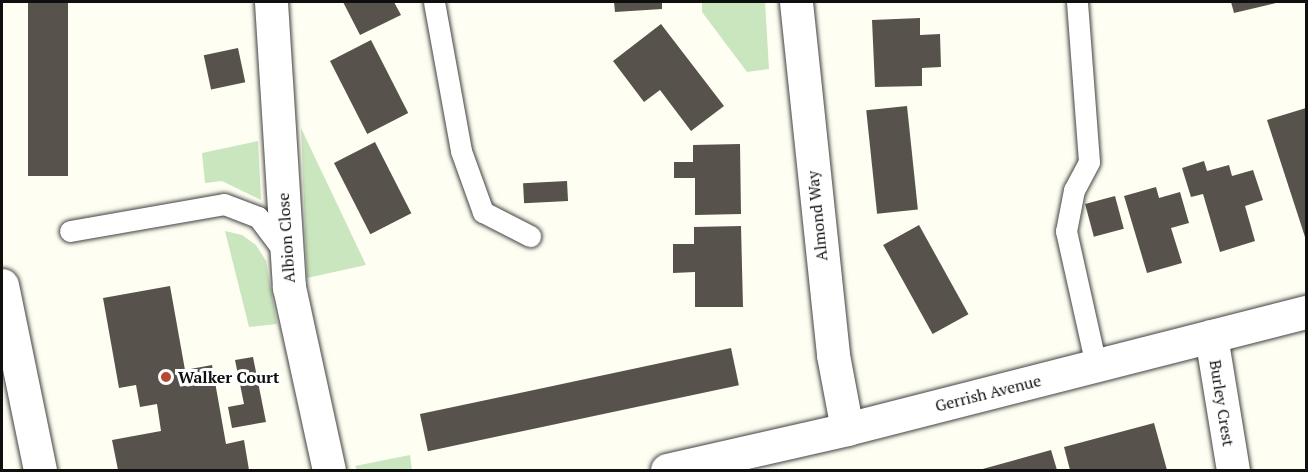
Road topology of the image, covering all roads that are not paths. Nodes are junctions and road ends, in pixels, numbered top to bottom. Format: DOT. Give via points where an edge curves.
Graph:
graph roads {
  1 [pos="271,2"];
  2 [pos="434,2"];
  3 [pos="796,2"];
  4 [pos="1077,2"];
  5 [pos="70,231"];
  6 [pos="530,236"];
  7 [pos="287,254"];
  8 [pos="2,285"];
  9 [pos="1306,312"];
  10 [pos="1211,336"];
  11 [pos="1096,365"];
  12 [pos="847,429"];
  13 [pos="40,471"];
  14 [pos="329,471"];
  15 [pos="668,471"];
  16 [pos="1233,471"];
  1 -- 7 [label="street, Albion Close"];
  2 -- 6 [label="lane" via="461,152 483,212"];
  3 -- 12 [label="street, Almond Way" via="832,355"];
  4 -- 11 [label="lane" via="1089,162 1074,190 1066,231"];
  5 -- 7 [label="lane" via="224,204 258,217"];
  7 -- 14 [label="street, Albion Close" via="289,287"];
  8 -- 13 [label="street"];
  9 -- 10 [label="street, Gerrish Avenue"];
  10 -- 11 [label="street, Gerrish Avenue"];
  10 -- 16 [label="street, Burley Crest"];
  11 -- 12 [label="street, Gerrish Avenue"];
  12 -- 15 [label="street, Gerrish Avenue"];
}
